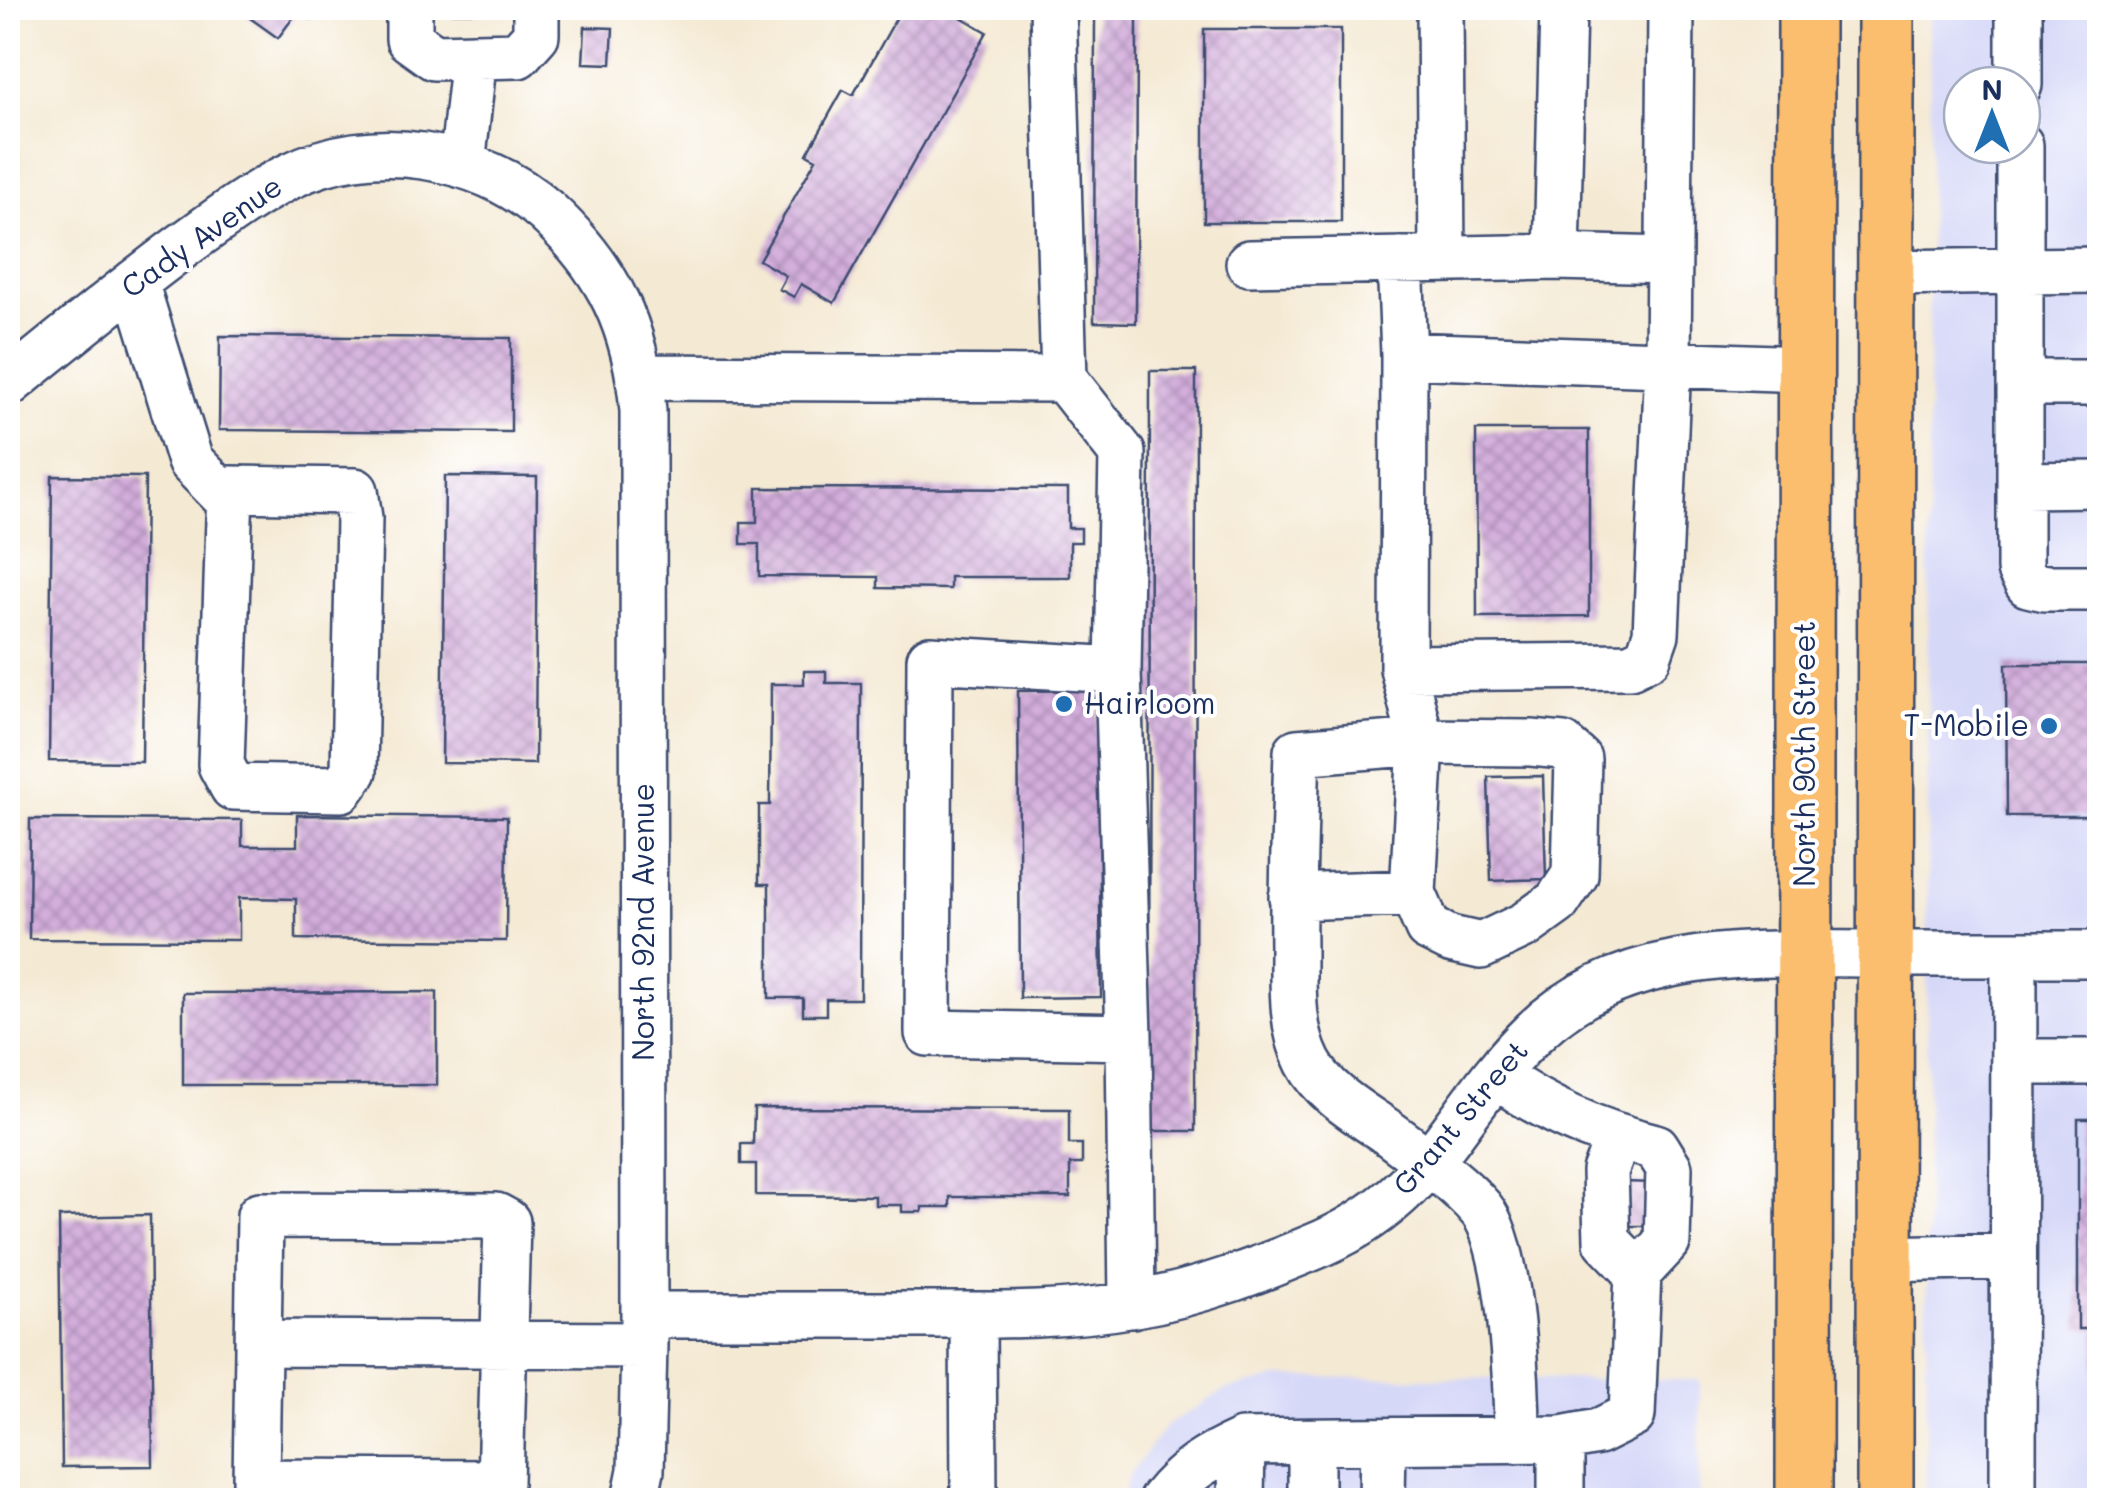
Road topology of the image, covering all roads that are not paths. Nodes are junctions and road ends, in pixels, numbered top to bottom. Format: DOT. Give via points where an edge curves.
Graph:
graph roads {
  1 [pos="408,8"];
  2 [pos="536,8"];
  3 [pos="1053,8"];
  4 [pos="1440,8"];
  5 [pos="1563,8"];
  6 [pos="1671,8"];
  7 [pos="1806,8"];
  8 [pos="1886,8"];
  9 [pos="2018,8"];
  10 [pos="474,56"];
  11 [pos="2019,65"];
  12 [pos="462,165"];
  13 [pos="2020,165"];
  14 [pos="1557,258"];
  15 [pos="1421,260"];
  16 [pos="1668,260"];
  17 [pos="1249,263"];
  18 [pos="2100,270"];
  19 [pos="2021,271"];
  20 [pos="1886,273"];
  21 [pos="135,282"];
  22 [pos="1404,355"];
  23 [pos="637,361"];
  24 [pos="1668,363"];
  25 [pos="1806,369"];
  26 [pos="1064,379"];
  27 [pos="2020,383"];
  28 [pos="2100,383"];
  29 [pos="8,384"];
  30 [pos="2100,484"];
  31 [pos="2020,485"];
  32 [pos="229,501"];
  33 [pos="2100,588"];
  34 [pos="1403,668"];
  35 [pos="1118,670"];
  36 [pos="1421,742"];
  37 [pos="1413,892"];
  38 [pos="1292,898"];
  39 [pos="1804,954"];
  40 [pos="1885,954"];
  41 [pos="2014,954"];
  42 [pos="2100,954"];
  43 [pos="1129,1038"];
  44 [pos="2014,1062"];
  45 [pos="2100,1062"];
  46 [pos="1496,1075"];
  47 [pos="1618,1138"];
  48 [pos="1430,1164"];
  49 [pos="2013,1256"];
  50 [pos="1885,1259"];
  51 [pos="1638,1273"];
  52 [pos="1132,1305"];
  53 [pos="972,1315"];
  54 [pos="644,1330"];
  55 [pos="258,1343"];
  56 [pos="504,1344"];
  57 [pos="1536,1440"];
  58 [pos="1382,1441"];
  59 [pos="1242,1442"];
  60 [pos="1311,1442"];
  61 [pos="636,1500"];
  62 [pos="974,1500"];
  63 [pos="1162,1500"];
  64 [pos="1241,1500"];
  65 [pos="1312,1500"];
  66 [pos="1382,1500"];
  67 [pos="1562,1500"];
  68 [pos="1804,1500"];
  69 [pos="1885,1500"];
  70 [pos="2013,1500"];
  1 -- 10 [label="street" via="409,39 434,58"];
  2 -- 10 [label="street" via="536,35 518,55"];
  3 -- 26 [label="street"];
  4 -- 15 [label="street"];
  5 -- 14 [label="street"];
  6 -- 16 [label="street"];
  7 -- 25 [label="main road, North 90th Street"];
  8 -- 20 [label="main road"];
  9 -- 11 [label="street"];
  10 -- 12 [label="street"];
  12 -- 21 [label="street, Cady Avenue" via="423,155 371,154 292,175 224,215"];
  12 -- 23 [label="street, Cady Avenue" via="533,200 577,240 615,295"];
  13 -- 19 [label="street"];
  14 -- 15 [label="street"];
  14 -- 16 [label="street"];
  15 -- 17 [label="street"];
  15 -- 22 [label="street"];
  16 -- 24 [label="street"];
  18 -- 19 [label="street"];
  19 -- 20 [label="street"];
  19 -- 27 [label="street"];
  20 -- 40 [label="main road"];
  21 -- 29 [label="street, Cady Avenue"];
  21 -- 32 [label="street" via="190,461"];
  22 -- 24 [label="street"];
  22 -- 34 [label="street"];
  23 -- 26 [label="street"];
  23 -- 54 [label="street, North 92nd Avenue"];
  24 -- 25 [label="street"];
  24 -- 34 [label="street" via="1656,634 1648,657 1630,666"];
  25 -- 39 [label="main road, North 90th Street"];
  26 -- 35 [label="street" via="1122,453"];
  27 -- 28 [label="street"];
  27 -- 31 [label="street"];
  30 -- 31 [label="street"];
  31 -- 33 [label="street" via="2020,570 2028,584"];
  32 -- 32 [label="street" via="221,765 233,787 340,789 354,771 354,491 230,489"];
  34 -- 36 [label="street"];
  35 -- 43 [label="street"];
  35 -- 43 [label="street" via="930,659 928,1033"];
  36 -- 37 [label="street"];
  36 -- 37 [label="street" via="1562,746 1578,760 1574,875 1557,902 1482,946 1428,928"];
  36 -- 38 [label="street" via="1297,752"];
  37 -- 38 [label="street"];
  38 -- 48 [label="street" via="1294,1005 1306,1059 1322,1084"];
  39 -- 40 [label="street, Grant Street"];
  39 -- 46 [label="street, Grant Street" via="1681,961 1622,976 1553,1015"];
  39 -- 68 [label="main road, North 90th Street"];
  40 -- 41 [label="street, Grant Street"];
  40 -- 50 [label="main road"];
  41 -- 42 [label="street, Grant Street"];
  41 -- 44 [label="street"];
  43 -- 52 [label="street"];
  44 -- 45 [label="street"];
  44 -- 49 [label="street"];
  46 -- 47 [label="street" via="1531,1101"];
  46 -- 48 [label="street, Grant Street"];
  47 -- 51 [label="street" via="1605,1170 1607,1241"];
  47 -- 51 [label="street" via="1656,1147 1669,1168 1667,1242"];
  48 -- 52 [label="street, Grant Street" via="1386,1206 1326,1242 1215,1284"];
  48 -- 57 [label="street" via="1482,1210 1491,1230 1517,1382"];
  49 -- 50 [label="street"];
  49 -- 70 [label="street"];
  50 -- 69 [label="main road"];
  51 -- 57 [label="street" via="1632,1415 1598,1432"];
  52 -- 53 [label="street, Grant Street"];
  53 -- 54 [label="street, Grant Street"];
  53 -- 62 [label="street"];
  54 -- 56 [label="street, Grant Street"];
  54 -- 61 [label="street, North 92nd Avenue"];
  55 -- 56 [label="street, Grant Street"];
  55 -- 56 [label="street" via="260,1215 280,1215 496,1216 507,1222"];
  55 -- 56 [label="street" via="256,1482 500,1483"];
  57 -- 58 [label="street"];
  57 -- 67 [label="street" via="1561,1440"];
  58 -- 60 [label="street"];
  58 -- 66 [label="street"];
  59 -- 60 [label="street"];
  59 -- 63 [label="street" via="1182,1475"];
  59 -- 64 [label="street"];
  60 -- 65 [label="street"];
}
